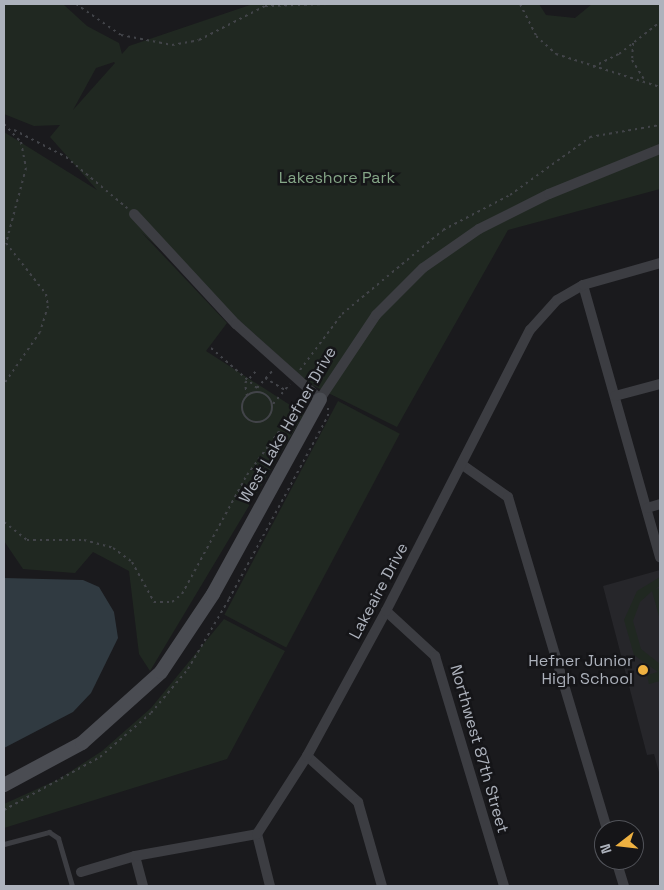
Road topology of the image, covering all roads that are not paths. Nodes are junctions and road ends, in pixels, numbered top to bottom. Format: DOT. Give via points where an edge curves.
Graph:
graph roads {
  1 [pos="660,149"];
  2 [pos="134,214"];
  3 [pos="660,262"];
  4 [pos="583,284"];
  5 [pos="660,384"];
  6 [pos="314,395"];
  7 [pos="615,396"];
  8 [pos="464,466"];
  9 [pos="660,504"];
  10 [pos="647,508"];
  11 [pos="660,557"];
  12 [pos="386,611"];
  13 [pos="307,756"];
  14 [pos="4,785"];
  15 [pos="604,820"];
  16 [pos="257,834"];
  17 [pos="4,844"];
  18 [pos="135,856"];
  19 [pos="619,870"];
  20 [pos="81,872"];
  21 [pos="72,886"];
  22 [pos="143,886"];
  23 [pos="270,886"];
  24 [pos="382,886"];
  25 [pos="504,886"];
  26 [pos="624,886"];
  1 -- 6 [label="street, West Lake Hefner Drive" via="549,194 479,229 422,268 376,314"];
  2 -- 6 [label="street" via="236,324 291,379"];
  3 -- 4 [label="street, Lakeaire Drive"];
  4 -- 7 [label="street"];
  4 -- 8 [label="street, Lakeaire Drive" via="557,300 530,330"];
  5 -- 7 [label="street"];
  6 -- 14 [label="street, West Lake Hefner Drive" via="213,594 161,672 82,743"];
  7 -- 10 [label="street"];
  8 -- 12 [label="street, Lakeaire Drive"];
  8 -- 15 [label="street" via="508,497"];
  9 -- 10 [label="street"];
  10 -- 11 [label="street"];
  12 -- 13 [label="street, Lakeaire Drive"];
  12 -- 25 [label="street, Northwest 87th Street" via="435,656"];
  13 -- 16 [label="street, Lakeaire Drive"];
  13 -- 24 [label="street" via="358,802"];
  16 -- 18 [label="street"];
  16 -- 23 [label="street"];
  17 -- 21 [label="lane" via="49,832 58,838"];
  18 -- 20 [label="street"];
  18 -- 22 [label="street"];
  19 -- 26 [label="street"];
}
